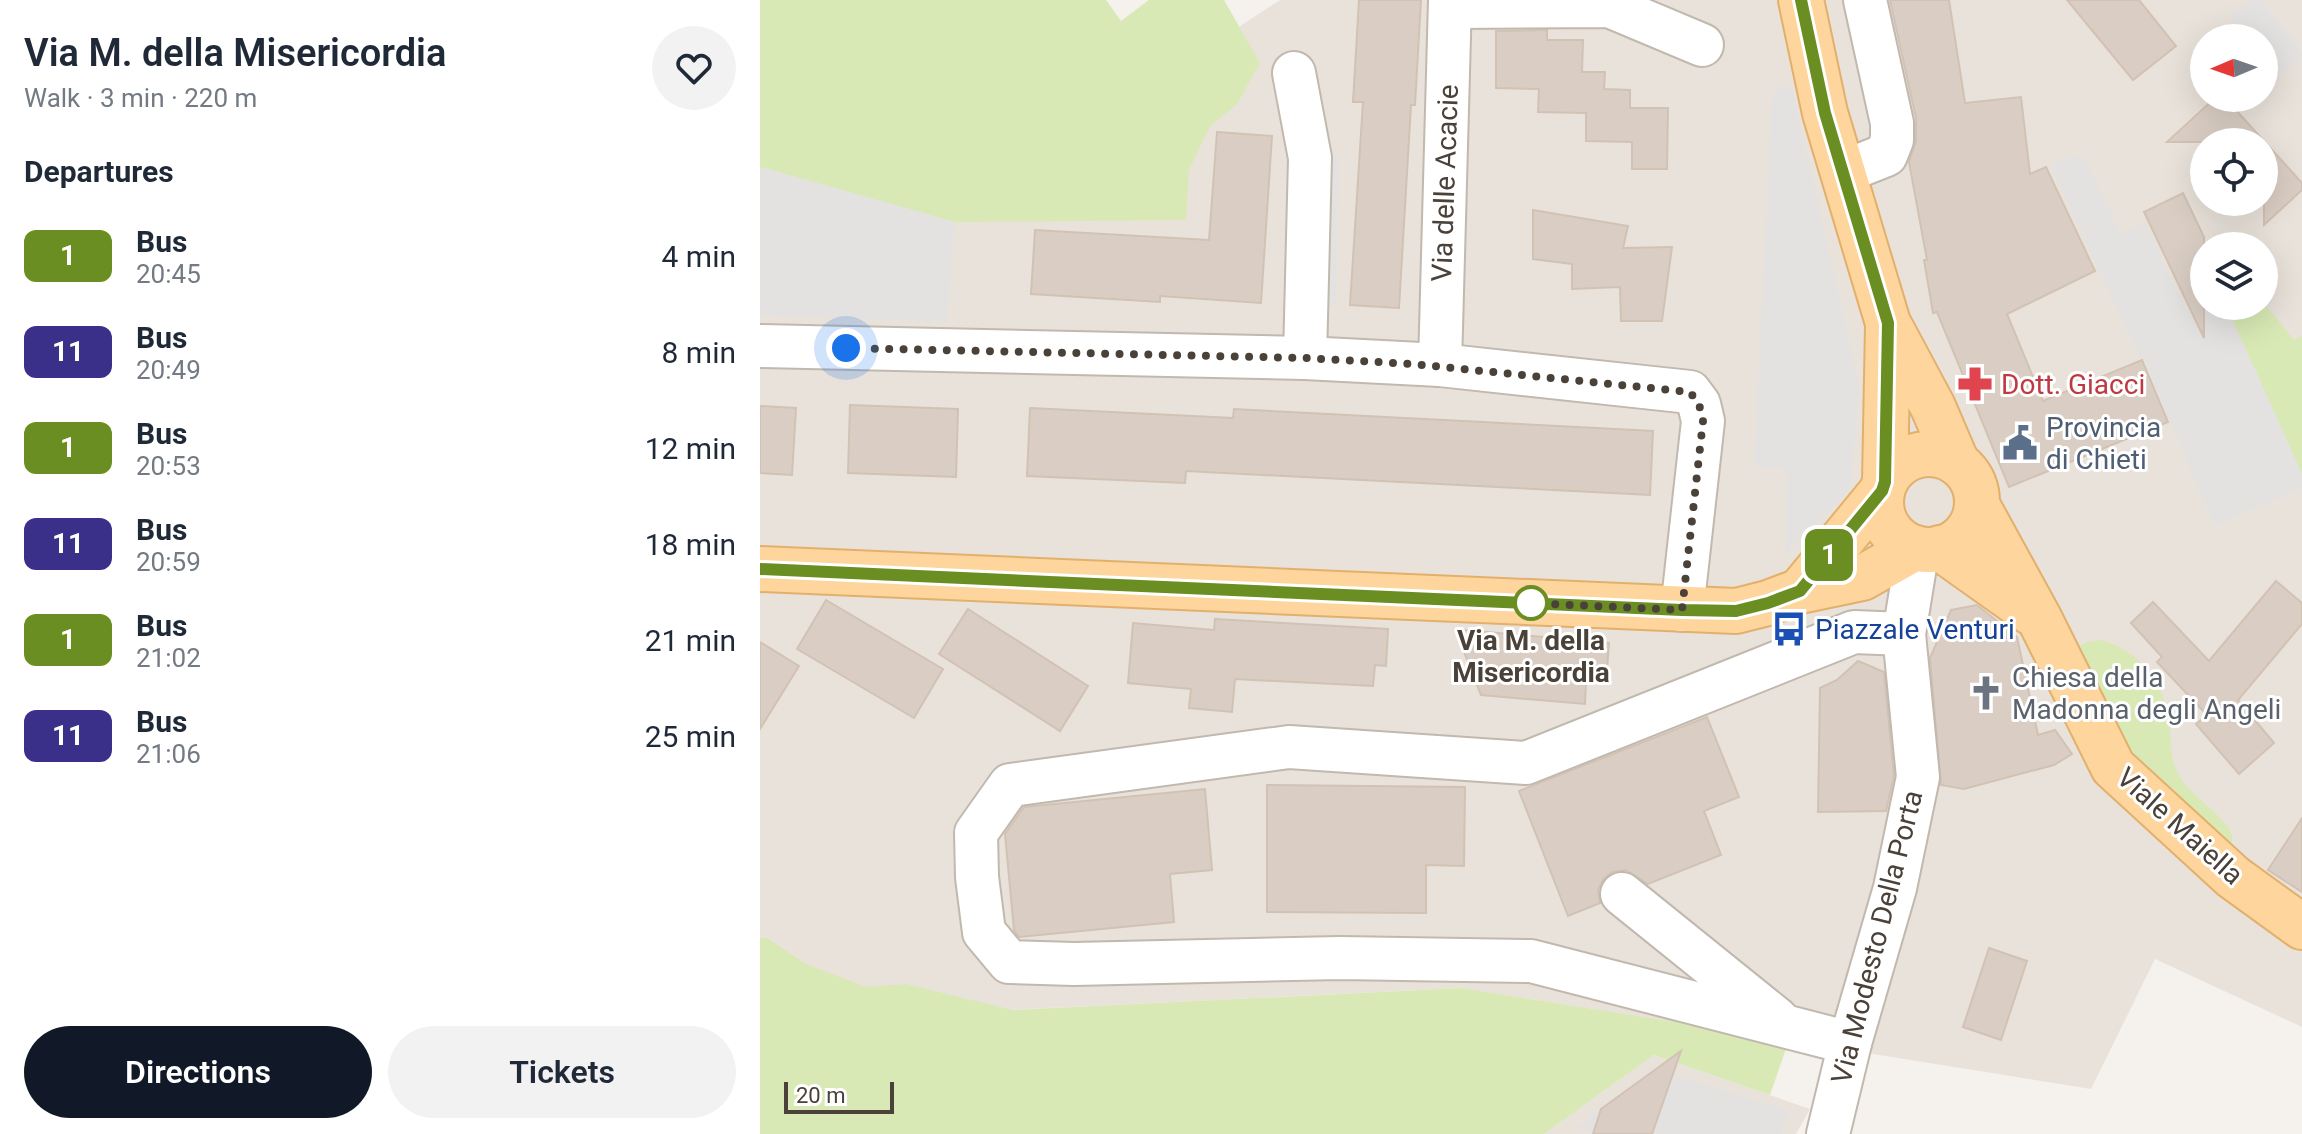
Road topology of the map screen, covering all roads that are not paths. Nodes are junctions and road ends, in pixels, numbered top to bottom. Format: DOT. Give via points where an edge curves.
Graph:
graph roads {
  1 [pos="1801,0"];
  2 [pos="1865,0"];
  3 [pos="1450,3"];
  4 [pos="1702,45"];
  5 [pos="1294,73"];
  6 [pos="1843,172"];
  7 [pos="1888,323"];
  8 [pos="760,342"];
  9 [pos="1305,358"];
  10 [pos="1440,365"];
  11 [pos="1957,463"];
  12 [pos="1884,487"];
  13 [pos="1977,505"];
  14 [pos="1924,548"];
  15 [pos="760,569"];
  16 [pos="1800,591"];
  17 [pos="1682,610"];
  18 [pos="2039,618"];
  19 [pos="1904,634"];
  20 [pos="1622,894"];
  21 [pos="2302,927"];
  22 [pos="1788,1028"];
  23 [pos="1850,1043"];
  24 [pos="1828,1134"];
  1 -- 6 [label="main road"];
  2 -- 6 [label="street" via="1892,140 1886,155"];
  3 -- 4 [label="street" via="1609,6"];
  3 -- 10 [label="street, Via delle Acacie"];
  5 -- 9 [label="street" via="1310,158"];
  6 -- 7 [label="main road"];
  7 -- 11 [label="main road"];
  7 -- 12 [label="main road"];
  8 -- 9 [label="street"];
  9 -- 10 [label="street"];
  10 -- 17 [label="street" via="1690,392 1703,421"];
  11 -- 12 [label="main road" via="1932,454 1913,456 1893,469"];
  11 -- 13 [label="main road" via="1973,485"];
  12 -- 14 [label="main road" via="1881,505 1889,529 1905,544"];
  12 -- 16 [label="main road"];
  13 -- 14 [label="main road" via="1958,539"];
  13 -- 18 [label="main road, Viale Maiella"];
  14 -- 16 [label="main road" via="1862,578"];
  14 -- 18 [label="main road"];
  14 -- 19 [label="street, Via Modesto Della Porta"];
  15 -- 17 [label="main road"];
  16 -- 17 [label="main road" via="1736,611"];
  18 -- 21 [label="main road, Viale Maiella" via="2113,767 2233,877"];
  19 -- 22 [label="street" via="1854,632 1526,763 1289,747 1010,785 976,833 984,932 1009,962 1531,961"];
  19 -- 23 [label="street, Via Modesto Della Porta" via="1918,777 1895,888"];
  20 -- 22 [label="street"];
  22 -- 23 [label="street"];
  23 -- 24 [label="street, Via Modesto Della Porta"];
}
